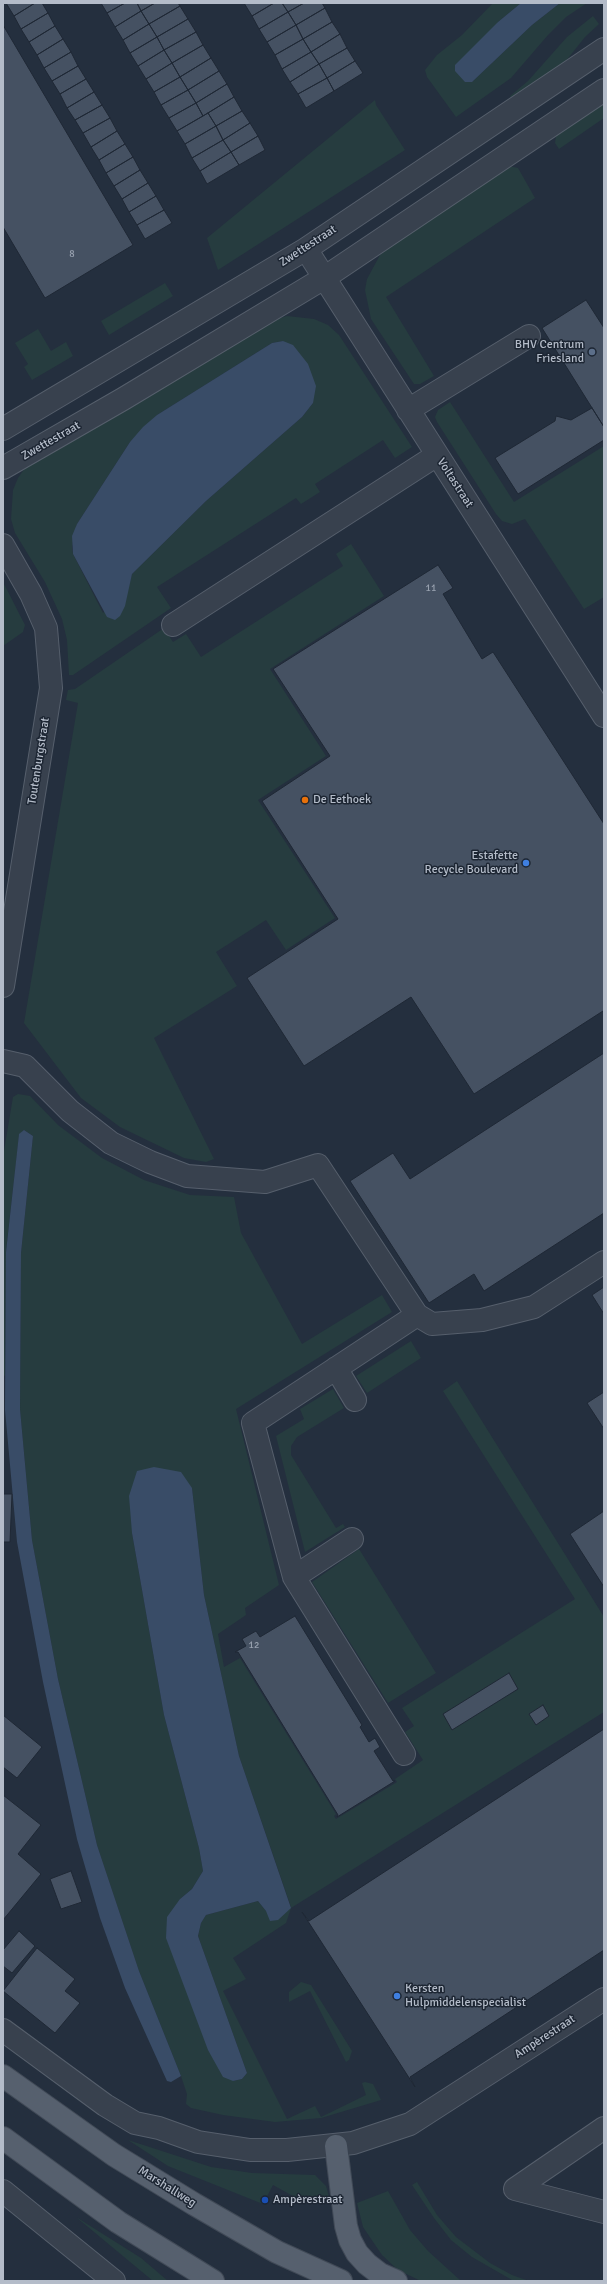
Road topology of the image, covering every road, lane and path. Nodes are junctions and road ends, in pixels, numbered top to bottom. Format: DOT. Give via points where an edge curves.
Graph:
graph roads {
  1 [pos="604,49"];
  2 [pos="604,90"];
  3 [pos="306,249"];
  4 [pos="324,278"];
  5 [pos="529,336"];
  6 [pos="408,410"];
  7 [pos="3,429"];
  8 [pos="437,455"];
  9 [pos="3,468"];
  10 [pos="3,545"];
  11 [pos="173,625"];
  12 [pos="604,716"];
  13 [pos="3,986"];
  14 [pos="3,1061"];
  15 [pos="604,1262"];
  16 [pos="417,1315"];
  17 [pos="336,1368"];
  18 [pos="355,1400"];
  19 [pos="352,1539"];
  20 [pos="294,1577"];
  21 [pos="404,1754"];
  22 [pos="604,1999"];
  23 [pos="3,2030"];
  24 [pos="3,2076"];
  25 [pos="604,2128"];
  26 [pos="3,2138"];
  27 [pos="336,2146"];
  28 [pos="3,2191"];
  29 [pos="604,2212"];
  30 [pos="114,2281"];
  31 [pos="213,2281"];
  32 [pos="341,2281"];
  33 [pos="396,2281"];
  1 -- 3 [label="street, Zwettestraat"];
  2 -- 4 [label="street, Zwettestraat"];
  3 -- 4 [label="street, Voltastraat"];
  3 -- 7 [label="street, Zwettestraat"];
  4 -- 6 [label="street, Voltastraat"];
  4 -- 9 [label="street, Zwettestraat" via="123,400"];
  5 -- 6 [label="street"];
  6 -- 8 [label="street, Voltastraat"];
  8 -- 11 [label="street"];
  8 -- 12 [label="street, Voltastraat"];
  10 -- 13 [label="street, Toutenburgstraat" via="32,594 46,628 51,688"];
  14 -- 16 [label="street" via="25,1066 70,1111 111,1142 150,1162 187,1176 265,1182 318,1165"];
  15 -- 16 [label="street" via="534,1307 482,1320 432,1324"];
  16 -- 17 [label="street"];
  17 -- 18 [label="street"];
  17 -- 20 [label="street" via="253,1423"];
  19 -- 20 [label="street"];
  20 -- 21 [label="street"];
  22 -- 27 [label="street, Ampèrestraat" via="410,2124 368,2139"];
  23 -- 27 [label="street" via="135,2123 160,2128 198,2142 237,2148 286,2150"];
  24 -- 32 [label="main road, Marshallweg" via="114,2155 194,2204 277,2252"];
  25 -- 29 [label="street" via="515,2189"];
  26 -- 31 [label="main road" via="118,2222"];
  27 -- 33 [label="main road" via="350,2240 367,2264 380,2274"];
  28 -- 30 [label="street"];
}
